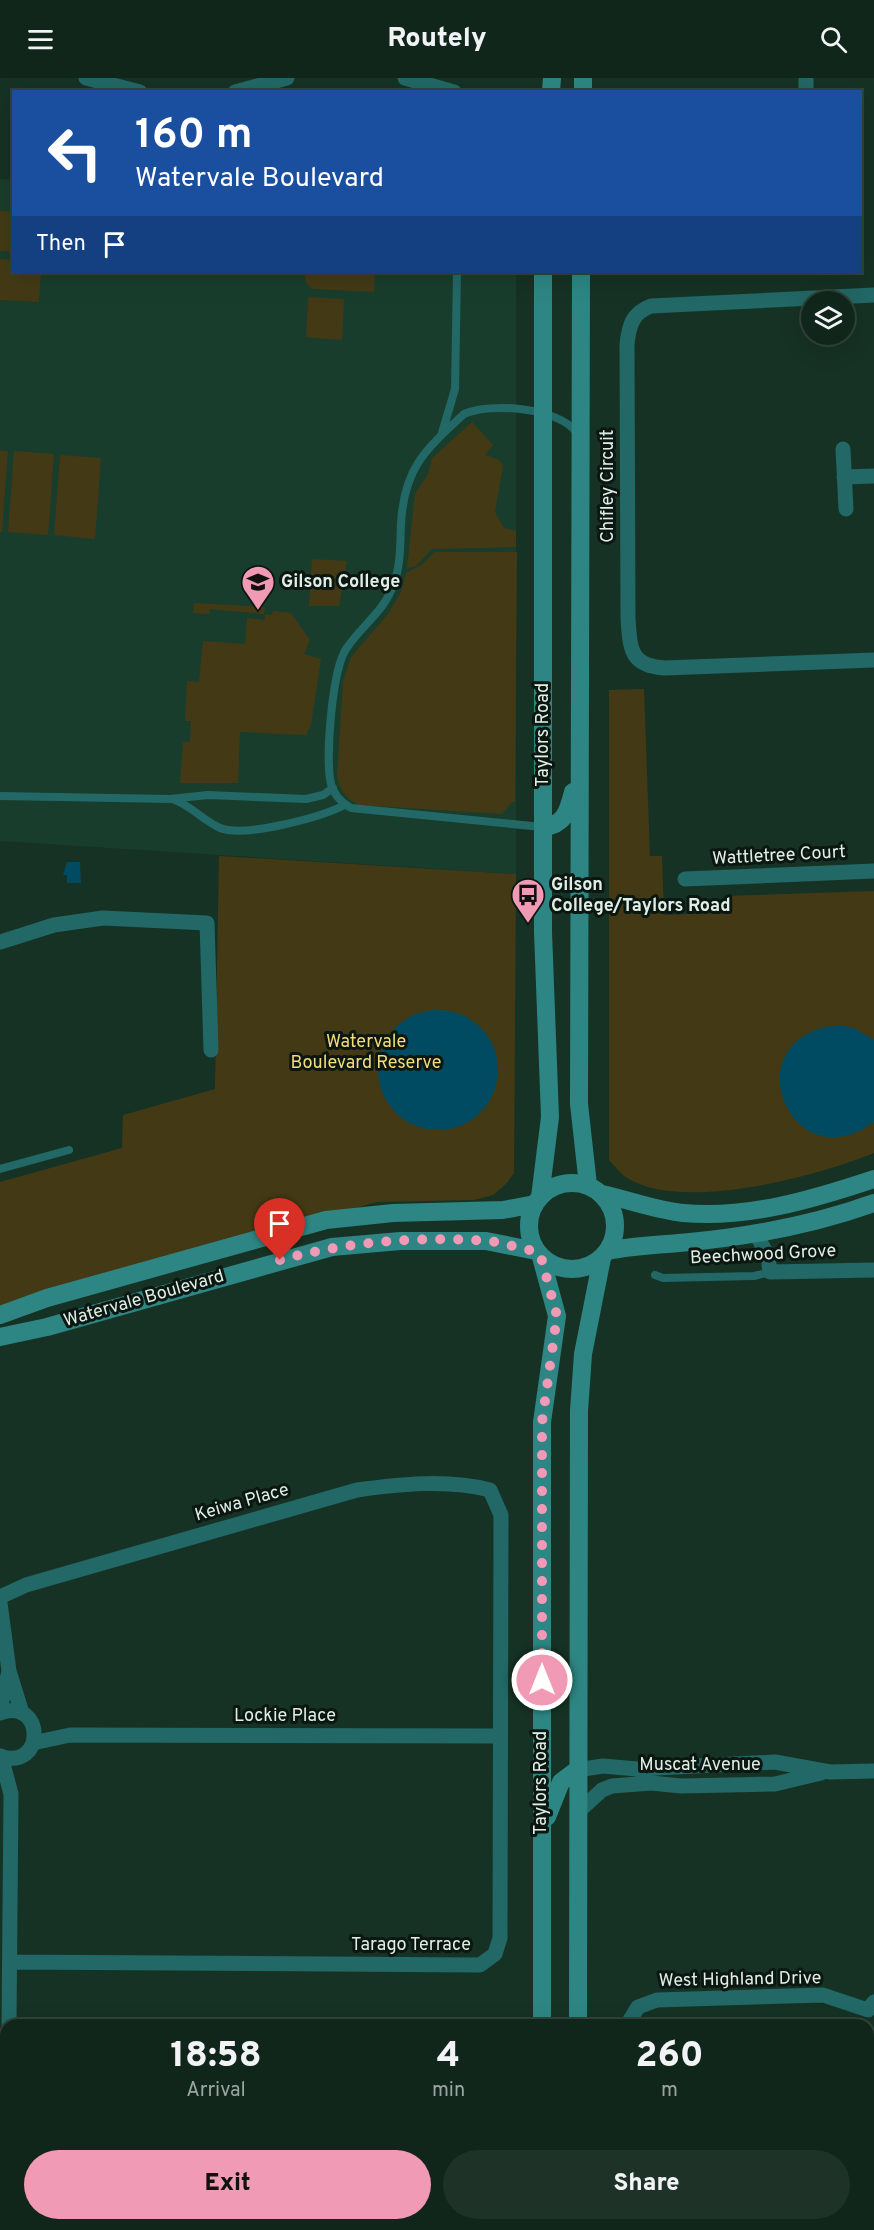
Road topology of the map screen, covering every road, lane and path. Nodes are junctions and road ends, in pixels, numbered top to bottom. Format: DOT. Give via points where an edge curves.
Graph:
graph roads {
  1 [pos="86,78"];
  2 [pos="287,78"];
  3 [pos="405,78"];
  4 [pos="132,90"];
  5 [pos="242,90"];
  6 [pos="447,90"];
  7 [pos="457,273"];
  8 [pos="543,273"];
  9 [pos="581,273"];
  10 [pos="874,296"];
  11 [pos="542,413"];
  12 [pos="441,435"];
  13 [pos="580,441"];
  14 [pos="843,449"];
  15 [pos="874,476"];
  16 [pos="844,477"];
  17 [pos="846,509"];
  18 [pos="874,660"];
  19 [pos="580,764"];
  20 [pos="333,788"];
  21 [pos="0,796"];
  22 [pos="170,799"];
  23 [pos="345,805"];
  24 [pos="543,827"];
  25 [pos="874,871"];
  26 [pos="685,879"];
  27 [pos="0,942"];
  28 [pos="211,1050"];
  29 [pos="69,1150"];
  30 [pos="0,1169"];
  31 [pos="874,1179"];
  32 [pos="595,1190"];
  33 [pos="537,1201"];
  34 [pos="874,1203"];
  35 [pos="754,1232"];
  36 [pos="539,1254"];
  37 [pos="605,1254"];
  38 [pos="874,1270"];
  39 [pos="770,1272"];
  40 [pos="656,1275"];
  41 [pos="0,1315"];
  42 [pos="0,1337"];
  43 [pos="495,1498"];
  44 [pos="0,1597"];
  45 [pos="0,1603"];
  46 [pos="9,1671"];
  47 [pos="0,1711"];
  48 [pos="22,1713"];
  49 [pos="33,1724"];
  50 [pos="70,1735"];
  51 [pos="500,1736"];
  52 [pos="33,1743"];
  53 [pos="0,1756"];
  54 [pos="22,1756"];
  55 [pos="577,1770"];
  56 [pos="874,1771"];
  57 [pos="830,1772"];
  58 [pos="11,1794"];
  59 [pos="578,1812"];
  60 [pos="541,1842"];
  61 [pos="10,1962"];
  62 [pos="871,2006"];
  63 [pos="9,2019"];
  64 [pos="542,2019"];
  65 [pos="578,2019"];
  66 [pos="631,2019"];
  1 -- 4 [label="street"];
  2 -- 5 [label="street"];
  3 -- 6 [label="street"];
  7 -- 12 [label="lane" via="455,389"];
  8 -- 11 [label="main road, Taylors Road"];
  9 -- 13 [label="main road, Taylors Road"];
  10 -- 18 [label="street, Chifley Circuit" via="651,306 634,317 627,344 628,618 635,657 645,666 665,668"];
  11 -- 12 [label="lane" via="494,408 472,411"];
  11 -- 13 [label="lane" via="571,424"];
  11 -- 24 [label="main road, Taylors Road"];
  12 -- 20 [label="lane" via="425,450 406,488 398,567 387,600 346,649 339,664 330,748"];
  13 -- 19 [label="main road, Taylors Road"];
  14 -- 16 [label="street"];
  15 -- 16 [label="street"];
  16 -- 17 [label="street"];
  19 -- 24 [label="main road" via="568,813 553,826"];
  19 -- 32 [label="main road, Taylors Road" via="579,1104"];
  20 -- 22 [label="lane" via="306,799 208,795"];
  20 -- 23 [label="lane"];
  21 -- 22 [label="lane"];
  22 -- 23 [label="lane" via="228,830 329,813"];
  23 -- 24 [label="lane" via="360,811"];
  24 -- 33 [label="main road, Taylors Road" via="550,1116"];
  25 -- 26 [label="street, Wattletree Court"];
  27 -- 28 [label="street" via="54,925 103,918 207,923"];
  29 -- 30 [label="lane"];
  31 -- 32 [label="main road" via="794,1202 717,1214 682,1213"];
  32 -- 33 [label="main road" via="562,1184"];
  32 -- 37 [label="main road" via="614,1215 614,1234"];
  33 -- 36 [label="main road" via="529,1223"];
  33 -- 41 [label="main road, Watervale Boulevard" via="503,1210 393,1213 326,1220 47,1298"];
  34 -- 35 [label="main road" via="794,1226"];
  35 -- 37 [label="main road"];
  35 -- 39 [label="street" via="768,1256"];
  36 -- 37 [label="main road" via="552,1264 571,1269 591,1266"];
  36 -- 42 [label="main road, Watervale Boulevard" via="486,1241 399,1241 332,1247"];
  36 -- 60 [label="main road, Taylors Road" via="557,1316 542,1422"];
  37 -- 55 [label="main road, Taylors Road" via="580,1378"];
  38 -- 39 [label="street, Beechwood Grove"];
  39 -- 40 [label="lane, Beechwood Grove" via="754,1276"];
  43 -- 44 [label="street, Keiwa Place" via="490,1490 473,1485 390,1485 357,1490 26,1585"];
  43 -- 51 [label="street, Tarago Terrace" via="501,1515"];
  45 -- 46 [label="street"];
  46 -- 47 [label="street"];
  46 -- 48 [label="street"];
  47 -- 48 [label="street"];
  48 -- 49 [label="street"];
  49 -- 50 [label="street, Lockie Place"];
  49 -- 52 [label="street"];
  50 -- 51 [label="street, Lockie Place"];
  50 -- 52 [label="street, Lockie Place"];
  51 -- 61 [label="street, Tarago Terrace" via="500,1938 495,1954 480,1965"];
  52 -- 54 [label="street"];
  53 -- 54 [label="street"];
  53 -- 58 [label="street"];
  54 -- 58 [label="street"];
  55 -- 57 [label="street, Muscat Avenue" via="775,1762"];
  55 -- 59 [label="main road, Taylors Road"];
  55 -- 60 [label="main road" via="556,1790"];
  56 -- 57 [label="street, Muscat Avenue"];
  57 -- 59 [label="street, Muscat Avenue" via="775,1784 612,1786"];
  58 -- 61 [label="street"];
  59 -- 65 [label="main road, Taylors Road"];
  60 -- 64 [label="main road, Taylors Road"];
  61 -- 63 [label="street"];
  62 -- 66 [label="street, West Highland Drive" via="823,1995 671,1998 646,2002"];
}
